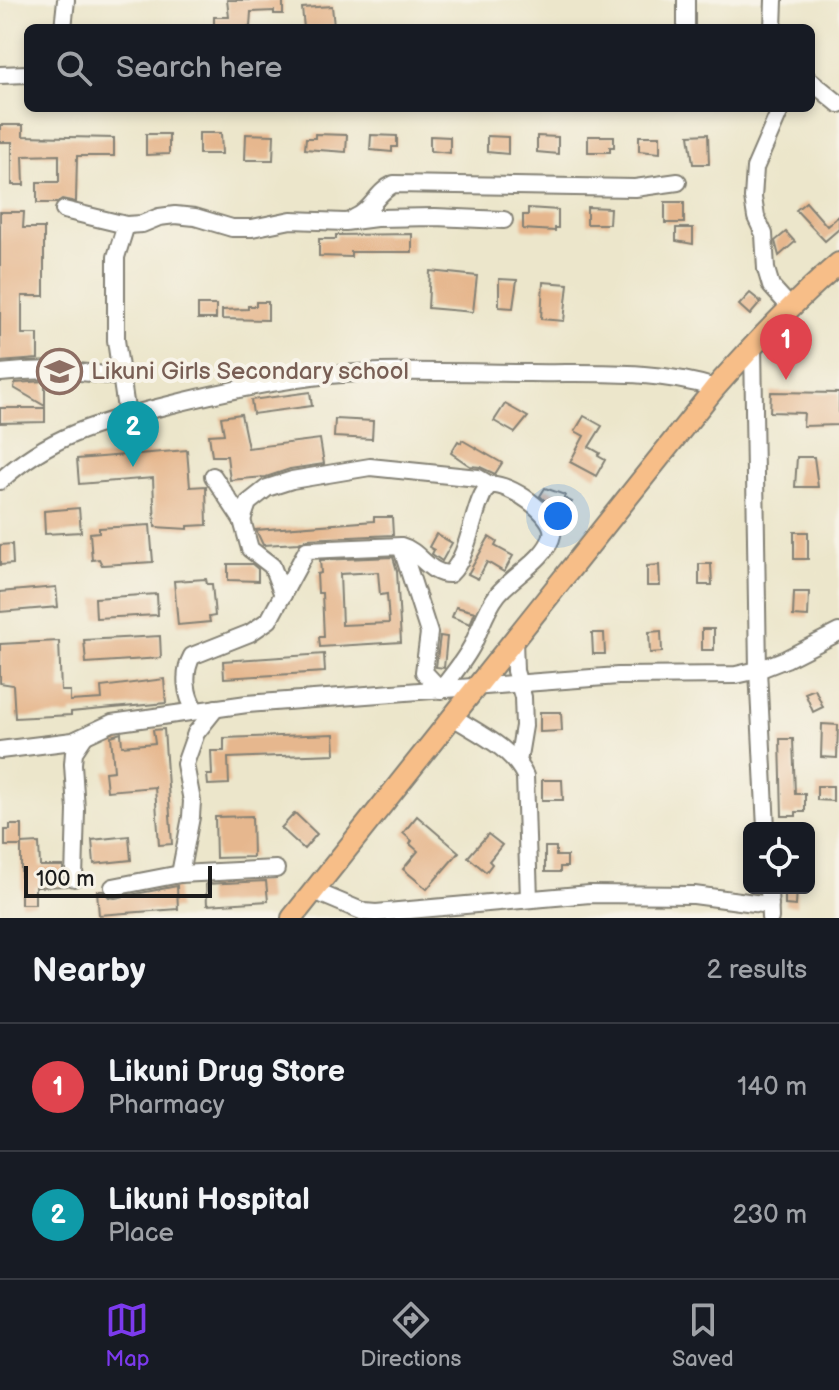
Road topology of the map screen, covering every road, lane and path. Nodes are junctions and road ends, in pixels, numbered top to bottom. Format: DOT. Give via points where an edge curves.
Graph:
graph roads {
  1 [pos="66,0"];
  2 [pos="686,0"];
  3 [pos="774,0"];
  4 [pos="63,24"];
  5 [pos="686,24"];
  6 [pos="773,24"];
  7 [pos="24,74"];
  8 [pos="0,75"];
  9 [pos="815,84"];
  10 [pos="839,104"];
  11 [pos="779,112"];
  12 [pos="678,182"];
  13 [pos="64,210"];
  14 [pos="504,220"];
  15 [pos="345,222"];
  16 [pos="126,225"];
  17 [pos="839,263"];
  18 [pos="790,307"];
  19 [pos="753,344"];
  20 [pos="0,373"];
  21 [pos="123,378"];
  22 [pos="715,388"];
  23 [pos="127,416"];
  24 [pos="213,476"];
  25 [pos="0,481"];
  26 [pos="490,485"];
  27 [pos="242,520"];
  28 [pos="401,546"];
  29 [pos="283,595"];
  30 [pos="839,632"];
  31 [pos="514,639"];
  32 [pos="758,670"];
  33 [pos="518,685"];
  34 [pos="475,688"];
  35 [pos="441,690"];
  36 [pos="216,708"];
  37 [pos="196,711"];
  38 [pos="453,717"];
  39 [pos="84,737"];
  40 [pos="0,750"];
  41 [pos="518,762"];
  42 [pos="766,822"];
  43 [pos="276,869"];
  44 [pos="180,874"];
  45 [pos="74,878"];
  46 [pos="113,887"];
  47 [pos="314,891"];
  48 [pos="529,899"];
  49 [pos="770,904"];
  50 [pos="459,911"];
  51 [pos="378,916"];
  52 [pos="292,918"];
  1 -- 4 [label="street"];
  2 -- 5 [label="street"];
  3 -- 6 [label="street"];
  7 -- 8 [label="street"];
  9 -- 10 [label="street"];
  11 -- 18 [label="street" via="755,168 753,198 771,286"];
  12 -- 15 [label="street" via="635,188 394,184 364,214"];
  13 -- 16 [label="street"];
  14 -- 15 [label="street"];
  15 -- 16 [label="street" via="291,220 232,228 175,215"];
  16 -- 21 [label="street" via="116,257 116,340"];
  17 -- 18 [label="main road"];
  18 -- 19 [label="main road"];
  19 -- 22 [label="main road"];
  19 -- 32 [label="street"];
  20 -- 21 [label="street" via="43,368"];
  21 -- 23 [label="street"];
  22 -- 23 [label="street" via="667,376 383,372 285,380"];
  22 -- 31 [label="main road"];
  23 -- 25 [label="street" via="62,437"];
  24 -- 27 [label="street"];
  26 -- 27 [label="street" via="478,478 370,467 267,488 248,503"];
  26 -- 28 [label="street" via="481,495 475,523 450,574 442,575"];
  26 -- 35 [label="street" via="505,486 547,517 552,535 533,563 498,595 472,647"];
  27 -- 29 [label="street" via="250,549 272,566"];
  28 -- 29 [label="street" via="307,550"];
  28 -- 35 [label="street" via="429,633 424,672"];
  29 -- 37 [label="street" via="269,620 250,633 192,656 186,668 189,701"];
  30 -- 32 [label="street"];
  31 -- 33 [label="street"];
  31 -- 34 [label="main road"];
  32 -- 33 [label="street"];
  32 -- 42 [label="street"];
  33 -- 34 [label="street"];
  33 -- 41 [label="street" via="524,726"];
  34 -- 35 [label="street"];
  34 -- 38 [label="main road"];
  35 -- 36 [label="street"];
  36 -- 37 [label="street"];
  36 -- 44 [label="street" via="196,733 185,764 192,801"];
  37 -- 39 [label="street" via="112,723"];
  38 -- 41 [label="street"];
  38 -- 47 [label="main road"];
  39 -- 40 [label="street"];
  39 -- 45 [label="street" via="73,764"];
  41 -- 48 [label="street" via="527,794"];
  43 -- 44 [label="street"];
  44 -- 46 [label="street"];
  47 -- 51 [label="street"];
  47 -- 52 [label="main road"];
  48 -- 49 [label="street" via="694,895"];
  48 -- 50 [label="street"];
  50 -- 51 [label="street"];
}
